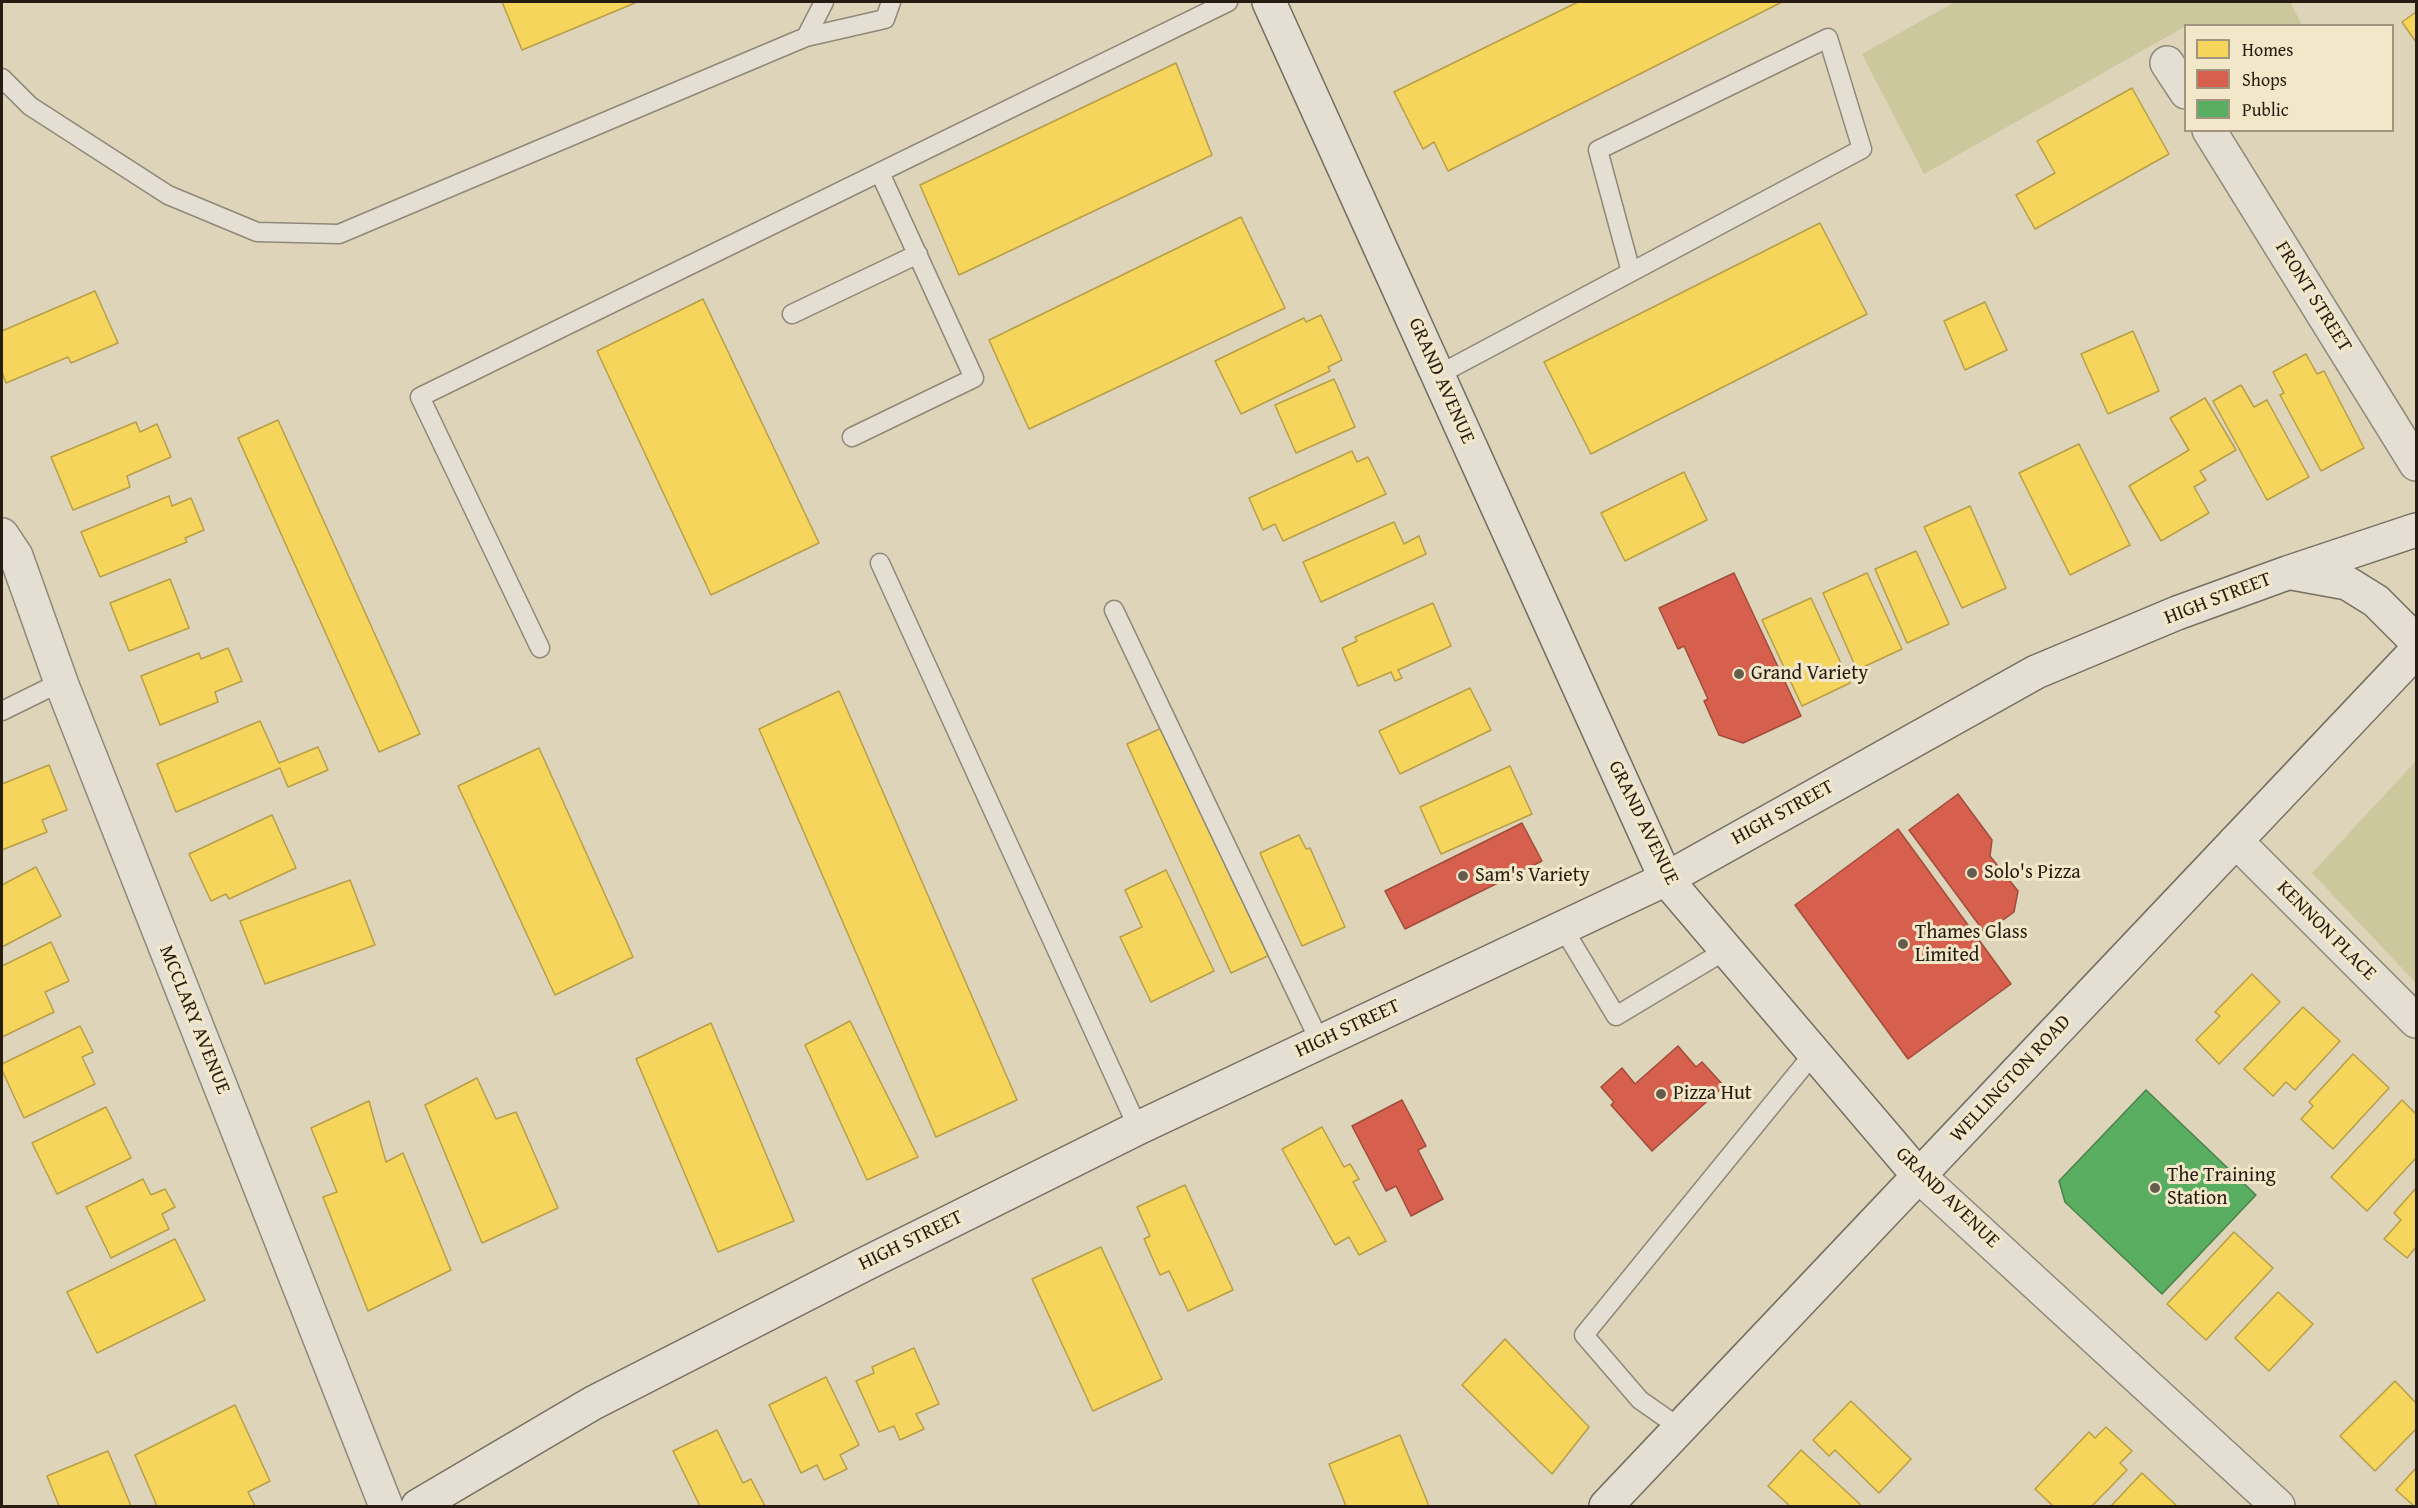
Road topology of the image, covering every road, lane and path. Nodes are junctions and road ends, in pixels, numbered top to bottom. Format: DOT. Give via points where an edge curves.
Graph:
graph roads {
  1 [pos="824,2"];
  2 [pos="891,2"];
  3 [pos="1228,2"];
  4 [pos="1269,2"];
  5 [pos="806,37"];
  6 [pos="2167,63"];
  7 [pos="2,78"];
  8 [pos="2184,89"];
  9 [pos="2211,132"];
  10 [pos="880,173"];
  11 [pos="918,254"];
  12 [pos="1631,272"];
  13 [pos="792,314"];
  14 [pos="1438,375"];
  15 [pos="852,437"];
  16 [pos="2416,464"];
  17 [pos="2416,530"];
  18 [pos="2,536"];
  19 [pos="880,562"];
  20 [pos="2287,573"];
  21 [pos="1114,610"];
  22 [pos="2416,641"];
  23 [pos="540,648"];
  24 [pos="2416,651"];
  25 [pos="61,682"];
  26 [pos="2,711"];
  27 [pos="2236,841"];
  28 [pos="1666,879"];
  29 [pos="1563,928"];
  30 [pos="1726,950"];
  31 [pos="2416,1022"];
  32 [pos="1320,1042"];
  33 [pos="1814,1053"];
  34 [pos="1138,1128"];
  35 [pos="1919,1176"];
  36 [pos="1680,1428"];
  37 [pos="386,1506"];
  38 [pos="418,1506"];
  39 [pos="1605,1506"];
  40 [pos="2278,1506"];
  1 -- 5 [label="lane"];
  2 -- 5 [label="lane" via="885,19"];
  3 -- 10 [label="lane"];
  4 -- 14 [label="street, GRAND AVENUE"];
  5 -- 7 [label="lane" via="339,234 257,232 168,195 30,106"];
  6 -- 8 [label="street"];
  9 -- 16 [label="street, FRONT STREET"];
  10 -- 11 [label="lane"];
  10 -- 23 [label="lane" via="420,397"];
  11 -- 13 [label="lane"];
  11 -- 15 [label="lane" via="974,378"];
  12 -- 12 [label="lane" via="1862,149 1828,38 1598,150"];
  12 -- 14 [label="lane"];
  14 -- 28 [label="street, GRAND AVENUE"];
  17 -- 20 [label="street, HIGH STREET"];
  18 -- 25 [label="street, MCCLARY AVENUE" via="16,556"];
  19 -- 34 [label="lane"];
  20 -- 22 [label="street, HIGH STREET" via="2347,583 2376,601"];
  20 -- 28 [label="street, HIGH STREET" via="2036,672"];
  21 -- 32 [label="lane"];
  24 -- 27 [label="street, WELLINGTON ROAD"];
  25 -- 26 [label="lane"];
  25 -- 37 [label="street, MCCLARY AVENUE"];
  27 -- 31 [label="street, KENNON PLACE"];
  27 -- 35 [label="street, WELLINGTON ROAD"];
  28 -- 29 [label="street, HIGH STREET"];
  28 -- 30 [label="street, GRAND AVENUE"];
  29 -- 30 [label="lane" via="1616,1016"];
  29 -- 32 [label="street, HIGH STREET"];
  30 -- 33 [label="street, GRAND AVENUE"];
  32 -- 34 [label="street, HIGH STREET"];
  33 -- 35 [label="street, GRAND AVENUE"];
  33 -- 36 [label="lane" via="1584,1335 1640,1400"];
  34 -- 38 [label="street, HIGH STREET" via="593,1403"];
  35 -- 36 [label="street, WELLINGTON ROAD"];
  35 -- 40 [label="street, GRAND AVENUE"];
  36 -- 39 [label="street, WELLINGTON ROAD"];
}
